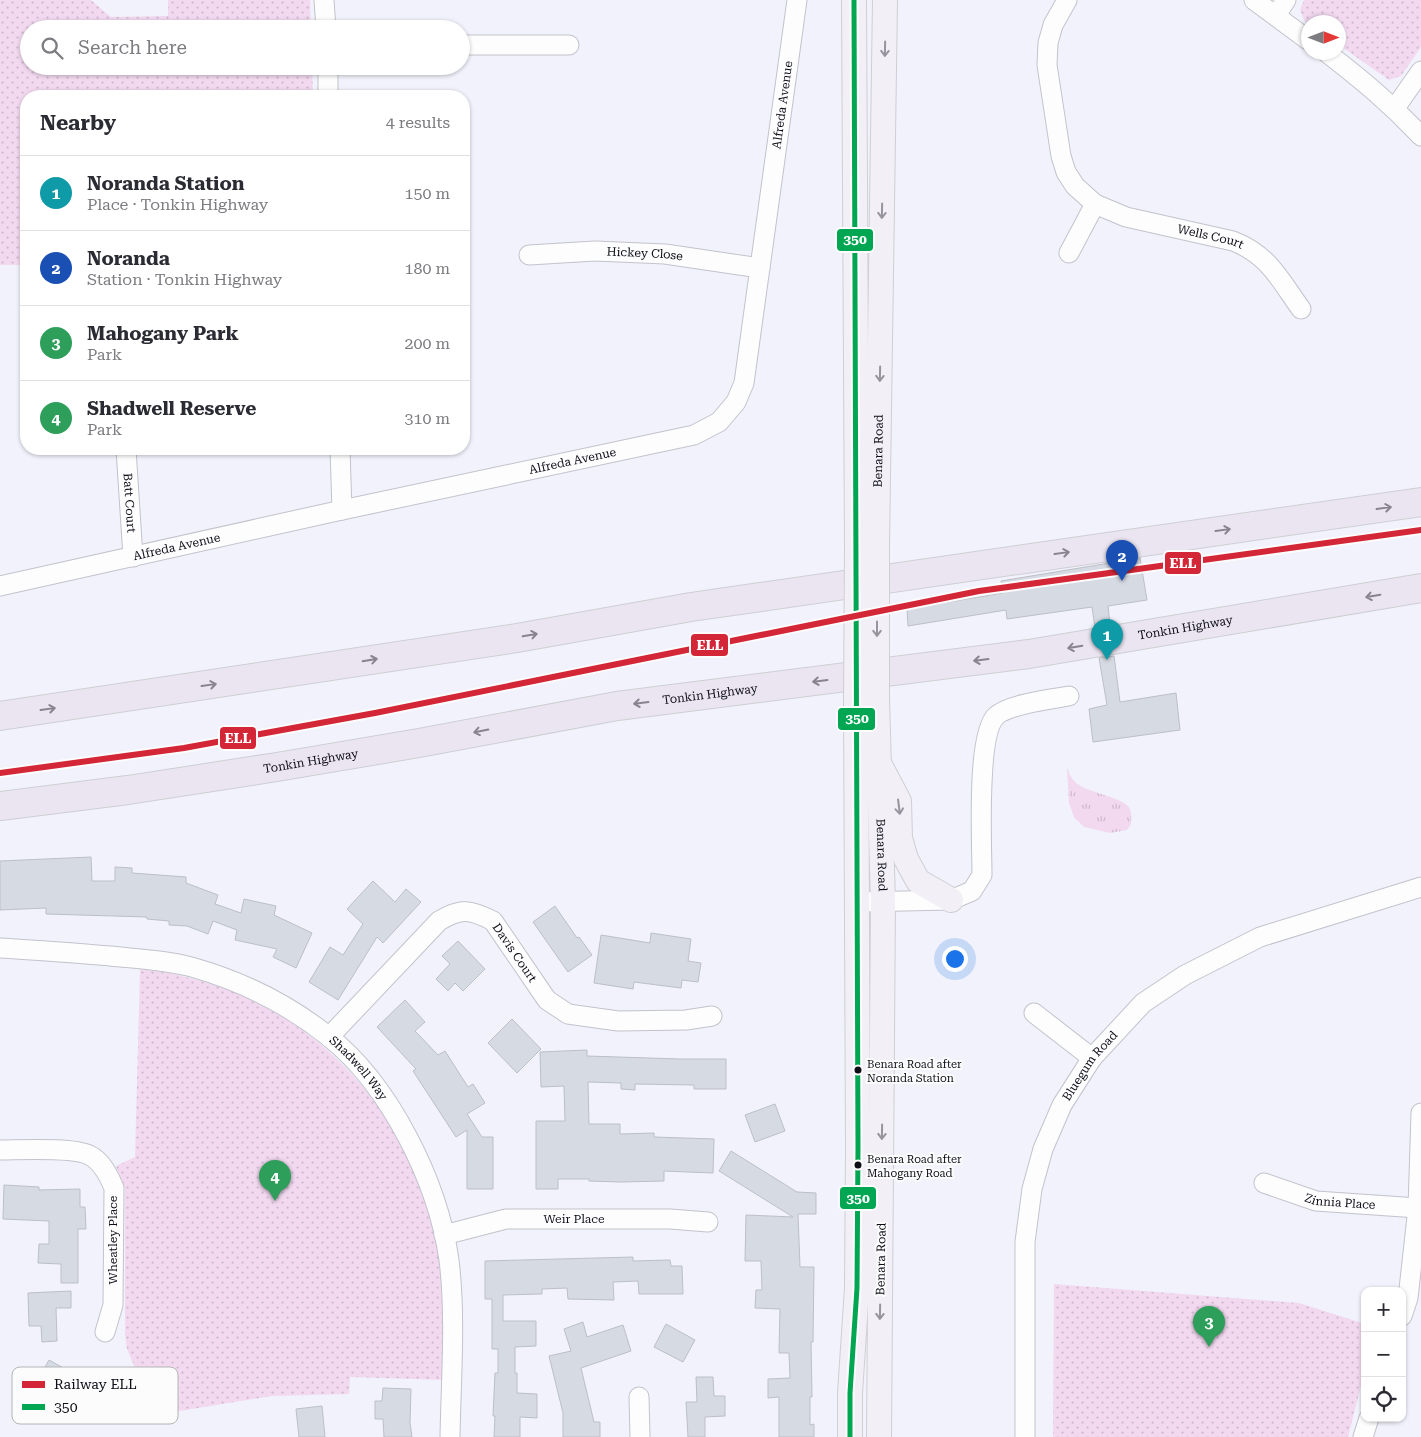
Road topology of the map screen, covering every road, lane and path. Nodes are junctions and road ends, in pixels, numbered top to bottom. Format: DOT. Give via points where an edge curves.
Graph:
graph roads {
  1 [pos="324,0"];
  2 [pos="797,0"];
  3 [pos="854,0"];
  4 [pos="885,0"];
  5 [pos="1067,0"];
  6 [pos="1254,0"];
  7 [pos="1281,8"];
  8 [pos="325,20"];
  9 [pos="1301,32"];
  10 [pos="470,45"];
  11 [pos="569,45"];
  12 [pos="1336,60"];
  13 [pos="1421,71"];
  14 [pos="328,75"];
  15 [pos="328,90"];
  16 [pos="1395,108"];
  17 [pos="1421,136"];
  18 [pos="1095,204"];
  19 [pos="1069,253"];
  20 [pos="529,256"];
  21 [pos="760,268"];
  22 [pos="1301,310"];
  23 [pos="126,455"];
  24 [pos="340,455"];
  25 [pos="1421,502"];
  26 [pos="342,510"];
  27 [pos="867,547"];
  28 [pos="133,557"];
  29 [pos="0,586"];
  30 [pos="1421,588"];
  31 [pos="1069,696"];
  32 [pos="866,700"];
  33 [pos="0,716"];
  34 [pos="879,763"];
  35 [pos="0,806"];
  36 [pos="1421,887"];
  37 [pos="951,900"];
  38 [pos="857,902"];
  39 [pos="883,902"];
  40 [pos="0,948"];
  41 [pos="1034,1013"];
  42 [pos="712,1016"];
  43 [pos="329,1037"];
  44 [pos="1092,1058"];
  45 [pos="1421,1113"];
  46 [pos="858,1147"];
  47 [pos="0,1150"];
  48 [pos="1264,1183"];
  49 [pos="881,1197"];
  50 [pos="1418,1208"];
  51 [pos="708,1222"];
  52 [pos="444,1236"];
  53 [pos="857,1288"];
  54 [pos="1406,1304"];
  55 [pos="105,1332"];
  56 [pos="639,1397"];
  57 [pos="1368,1422"];
  58 [pos="450,1437"];
  59 [pos="640,1437"];
  60 [pos="850,1437"];
  61 [pos="879,1437"];
  62 [pos="1025,1437"];
  63 [pos="1363,1437"];
  1 -- 8 [label="street"];
  2 -- 21 [label="street, Alfreda Avenue"];
  3 -- 27 [label="main road, Benara Road"];
  4 -- 27 [label="main road, Benara Road, one-way"];
  5 -- 18 [label="street, Wells Court" via="1053,25 1046,65 1066,172 1075,186"];
  6 -- 7 [label="street"];
  7 -- 9 [label="street"];
  10 -- 11 [label="street"];
  12 -- 16 [label="street"];
  13 -- 16 [label="street"];
  14 -- 15 [label="street"];
  16 -- 17 [label="street"];
  18 -- 19 [label="street"];
  18 -- 22 [label="street, Wells Court" via="1126,217 1249,247 1264,258"];
  20 -- 21 [label="street, Hickey Close" via="595,251 665,254"];
  21 -- 26 [label="street, Alfreda Avenue" via="744,383 736,402 719,422 694,435"];
  23 -- 28 [label="street, Batt Court"];
  24 -- 26 [label="street"];
  33 -- 25 [label="highway, one-way" via="517,638 701,605"];
  26 -- 28 [label="street, Alfreda Avenue"];
  27 -- 32 [label="main road, Benara Road, bridge"];
  28 -- 29 [label="street, Alfreda Avenue"];
  30 -- 35 [label="highway, Tonkin Highway, one-way" via="1030,654 617,706 277,767"];
  31 -- 37 [label="street" via="1007,710 996,716 988,728 984,754 982,875 972,891"];
  32 -- 34 [label="main road, Benara Road"];
  32 -- 38 [label="main road, Benara Road"];
  34 -- 37 [label="main road, one-way" via="899,801 900,838 906,859 918,881"];
  34 -- 39 [label="main road, Benara Road"];
  36 -- 44 [label="street, Bluegum Road" via="1260,937 1185,974 1142,1003"];
  37 -- 39 [label="street"];
  38 -- 39 [label="street"];
  38 -- 46 [label="main road, Benara Road"];
  39 -- 46 [label="main road, Benara Road" via="868,914 869,1101"];
  39 -- 49 [label="main road, Benara Road, one-way"];
  40 -- 43 [label="street, Shadwell Way" via="140,959 194,968 238,983 278,1002"];
  41 -- 44 [label="street"];
  42 -- 43 [label="street, Davis Court" via="686,1020 618,1020 568,1014 547,1000 493,921 468,911 453,912 439,921"];
  43 -- 52 [label="street, Shadwell Way" via="380,1093 405,1132 428,1182"];
  44 -- 62 [label="street, Bluegum Road" via="1062,1106 1043,1150 1032,1189 1025,1242"];
  45 -- 50 [label="street"];
  46 -- 53 [label="main road, Benara Road"];
  47 -- 55 [label="street, Wheatley Place" via="78,1151 90,1155 109,1175 114,1188 113,1305"];
  48 -- 50 [label="street, Zinnia Place" via="1316,1201"];
  49 -- 53 [label="main road" via="876,1188 870,1194 866,1253"];
  49 -- 61 [label="main road, Benara Road, one-way"];
  50 -- 54 [label="street"];
  51 -- 52 [label="street, Weir Place" via="506,1219"];
  52 -- 58 [label="street, Shadwell Way" via="452,1294"];
  53 -- 60 [label="main road, Benara Road"];
  56 -- 59 [label="street"];
  57 -- 63 [label="street"];
}
